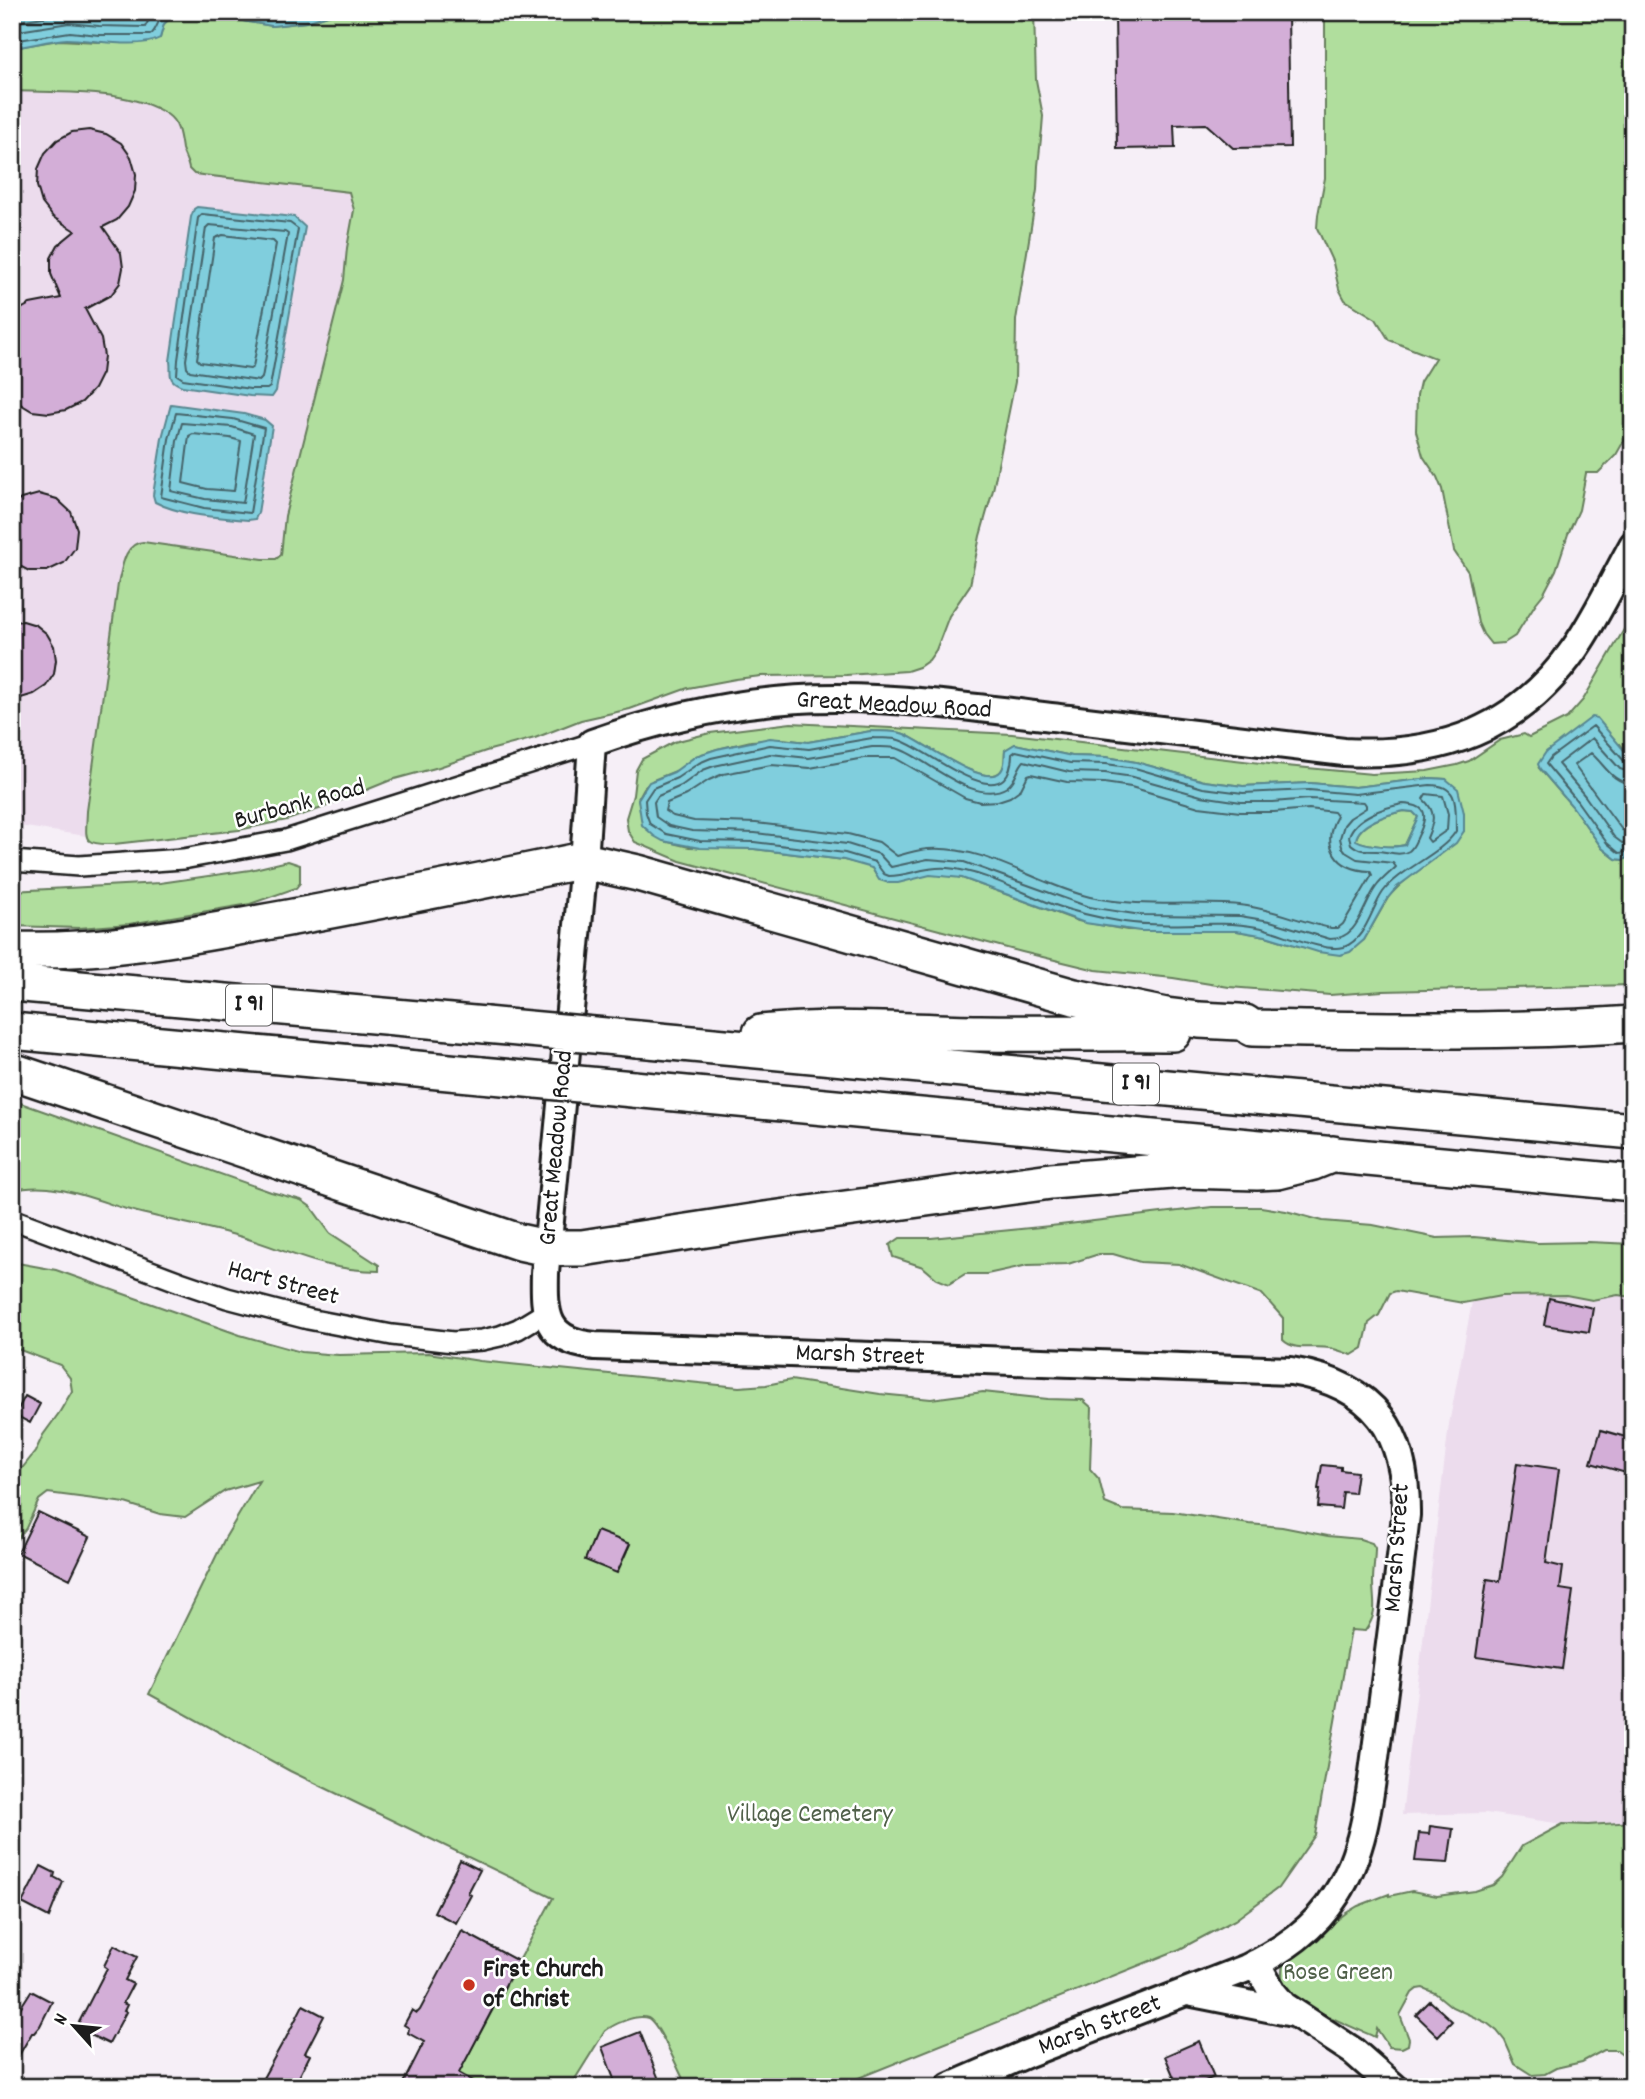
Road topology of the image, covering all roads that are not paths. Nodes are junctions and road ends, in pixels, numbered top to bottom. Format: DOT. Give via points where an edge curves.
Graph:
graph roads {
  1 [pos="1633,545"];
  2 [pos="592,743"];
  3 [pos="12,861"];
  4 [pos="584,862"];
  5 [pos="12,950"];
  6 [pos="12,983"];
  7 [pos="1633,1024"];
  8 [pos="1252,1028"];
  9 [pos="12,1031"];
  10 [pos="709,1045"];
  11 [pos="12,1072"];
  12 [pos="1633,1131"];
  13 [pos="1333,1154"];
  14 [pos="1633,1183"];
  15 [pos="12,1219"];
  16 [pos="547,1248"];
  17 [pos="546,1312"];
  18 [pos="1255,1964"];
  19 [pos="1188,1992"];
  20 [pos="1300,2016"];
  21 [pos="950,2087"];
  22 [pos="1394,2087"];
  1 -- 2 [label="street, Great Meadow Road" via="1575,648 1553,676 1499,720 1440,745 1376,753 1344,751 947,705 837,698 705,712"];
  2 -- 3 [label="street, Burbank Road" via="286,840 183,859 79,866"];
  2 -- 4 [label="street, Great Meadow Road"];
  4 -- 5 [label="highway" via="180,938 92,949"];
  4 -- 8 [label="highway" via="638,873 1074,997 1166,1016 1245,1023"];
  4 -- 16 [label="street, Great Meadow Road"];
  6 -- 10 [label="highway, I 91, bridge"];
  7 -- 8 [label="highway" via="1504,1029"];
  8 -- 10 [label="highway" via="1234,1034 810,1029"];
  9 -- 13 [label="highway, I 91, bridge"];
  10 -- 12 [label="highway, I 91"];
  11 -- 16 [label="highway"];
  13 -- 14 [label="highway, I 91"];
  13 -- 16 [label="highway" via="1278,1171 1170,1171 1064,1179 589,1247"];
  15 -- 17 [label="street, Hart Street" via="228,1297 392,1335 453,1342 482,1340 509,1334"];
  16 -- 17 [label="street, Great Meadow Road"];
  17 -- 18 [label="street, Marsh Street" via="558,1333 583,1345 1266,1369 1328,1379 1368,1404 1386,1425 1400,1455 1406,1499 1402,1561 1364,1823 1348,1874 1330,1904 1300,1935"];
  18 -- 19 [label="street, Marsh Street"];
  18 -- 20 [label="street" via="1284,2006"];
  19 -- 20 [label="street"];
  19 -- 21 [label="street, Marsh Street"];
  20 -- 22 [label="street" via="1353,2051"];
}
